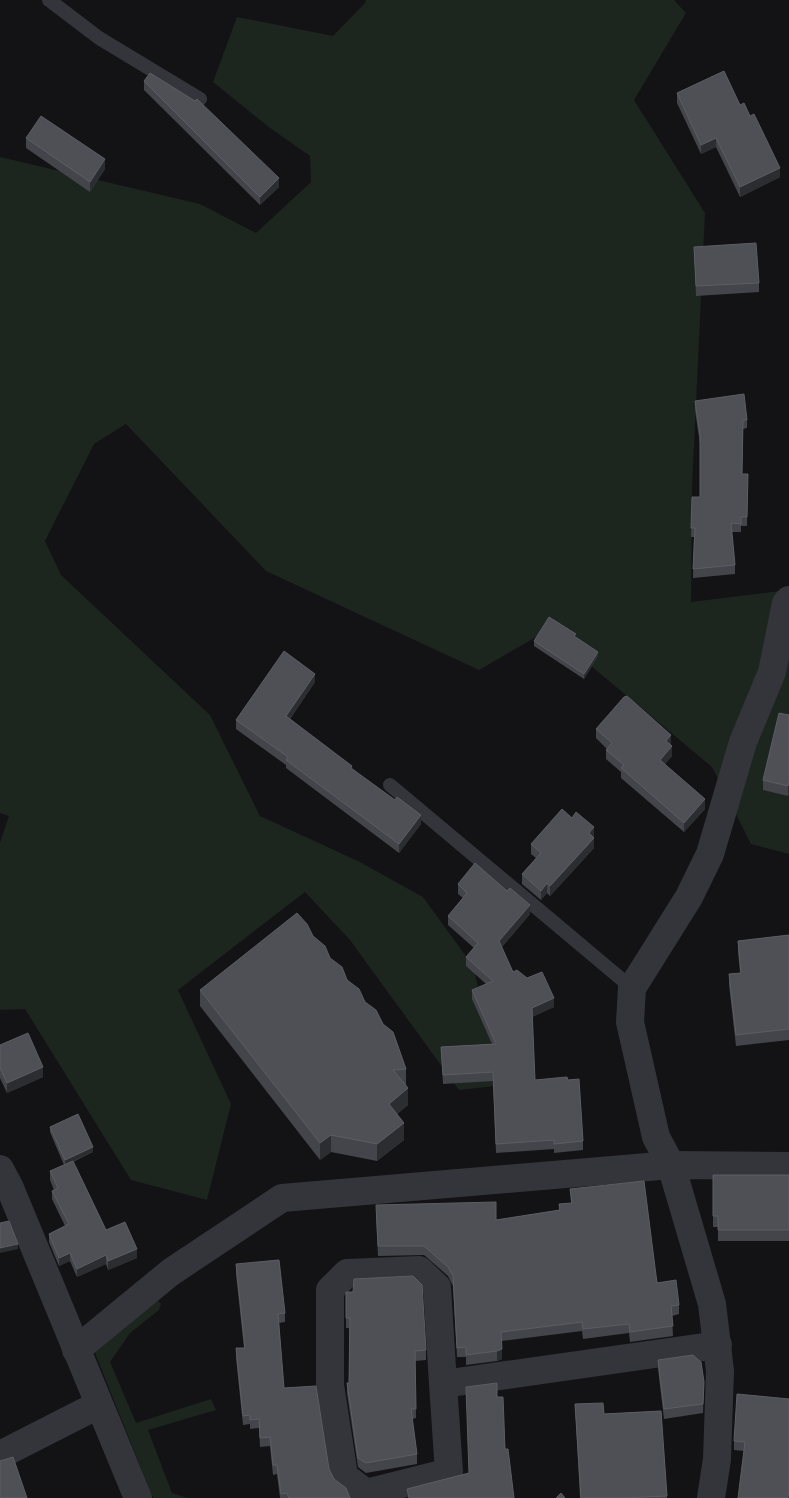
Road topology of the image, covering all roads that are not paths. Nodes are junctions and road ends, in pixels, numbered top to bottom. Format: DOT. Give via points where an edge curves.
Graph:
graph roads {
  1 [pos="48,0"];
  2 [pos="200,99"];
  3 [pos="789,600"];
  4 [pos="390,785"];
  5 [pos="632,988"];
  6 [pos="671,1166"];
  7 [pos="789,1166"];
  8 [pos="3,1183"];
  9 [pos="718,1345"];
  10 [pos="76,1350"];
  11 [pos="443,1384"];
  12 [pos="98,1405"];
  13 [pos="0,1455"];
  14 [pos="138,1498"];
  15 [pos="711,1498"];
  1 -- 2 [label="lane" via="99,38"];
  3 -- 5 [label="street" via="772,672 743,742 710,854 690,897"];
  4 -- 5 [label="lane"];
  5 -- 6 [label="street" via="630,1022 656,1137"];
  6 -- 7 [label="street"];
  6 -- 9 [label="street" via="712,1304"];
  6 -- 10 [label="street" via="282,1198 171,1272"];
  8 -- 10 [label="street"];
  9 -- 11 [label="street"];
  9 -- 15 [label="street" via="717,1459"];
  10 -- 12 [label="street"];
  11 -- 11 [label="street" via="437,1287 419,1270 347,1273 330,1290 330,1385 344,1476 366,1493 449,1472"];
  12 -- 13 [label="street"];
  12 -- 14 [label="street"];
}
